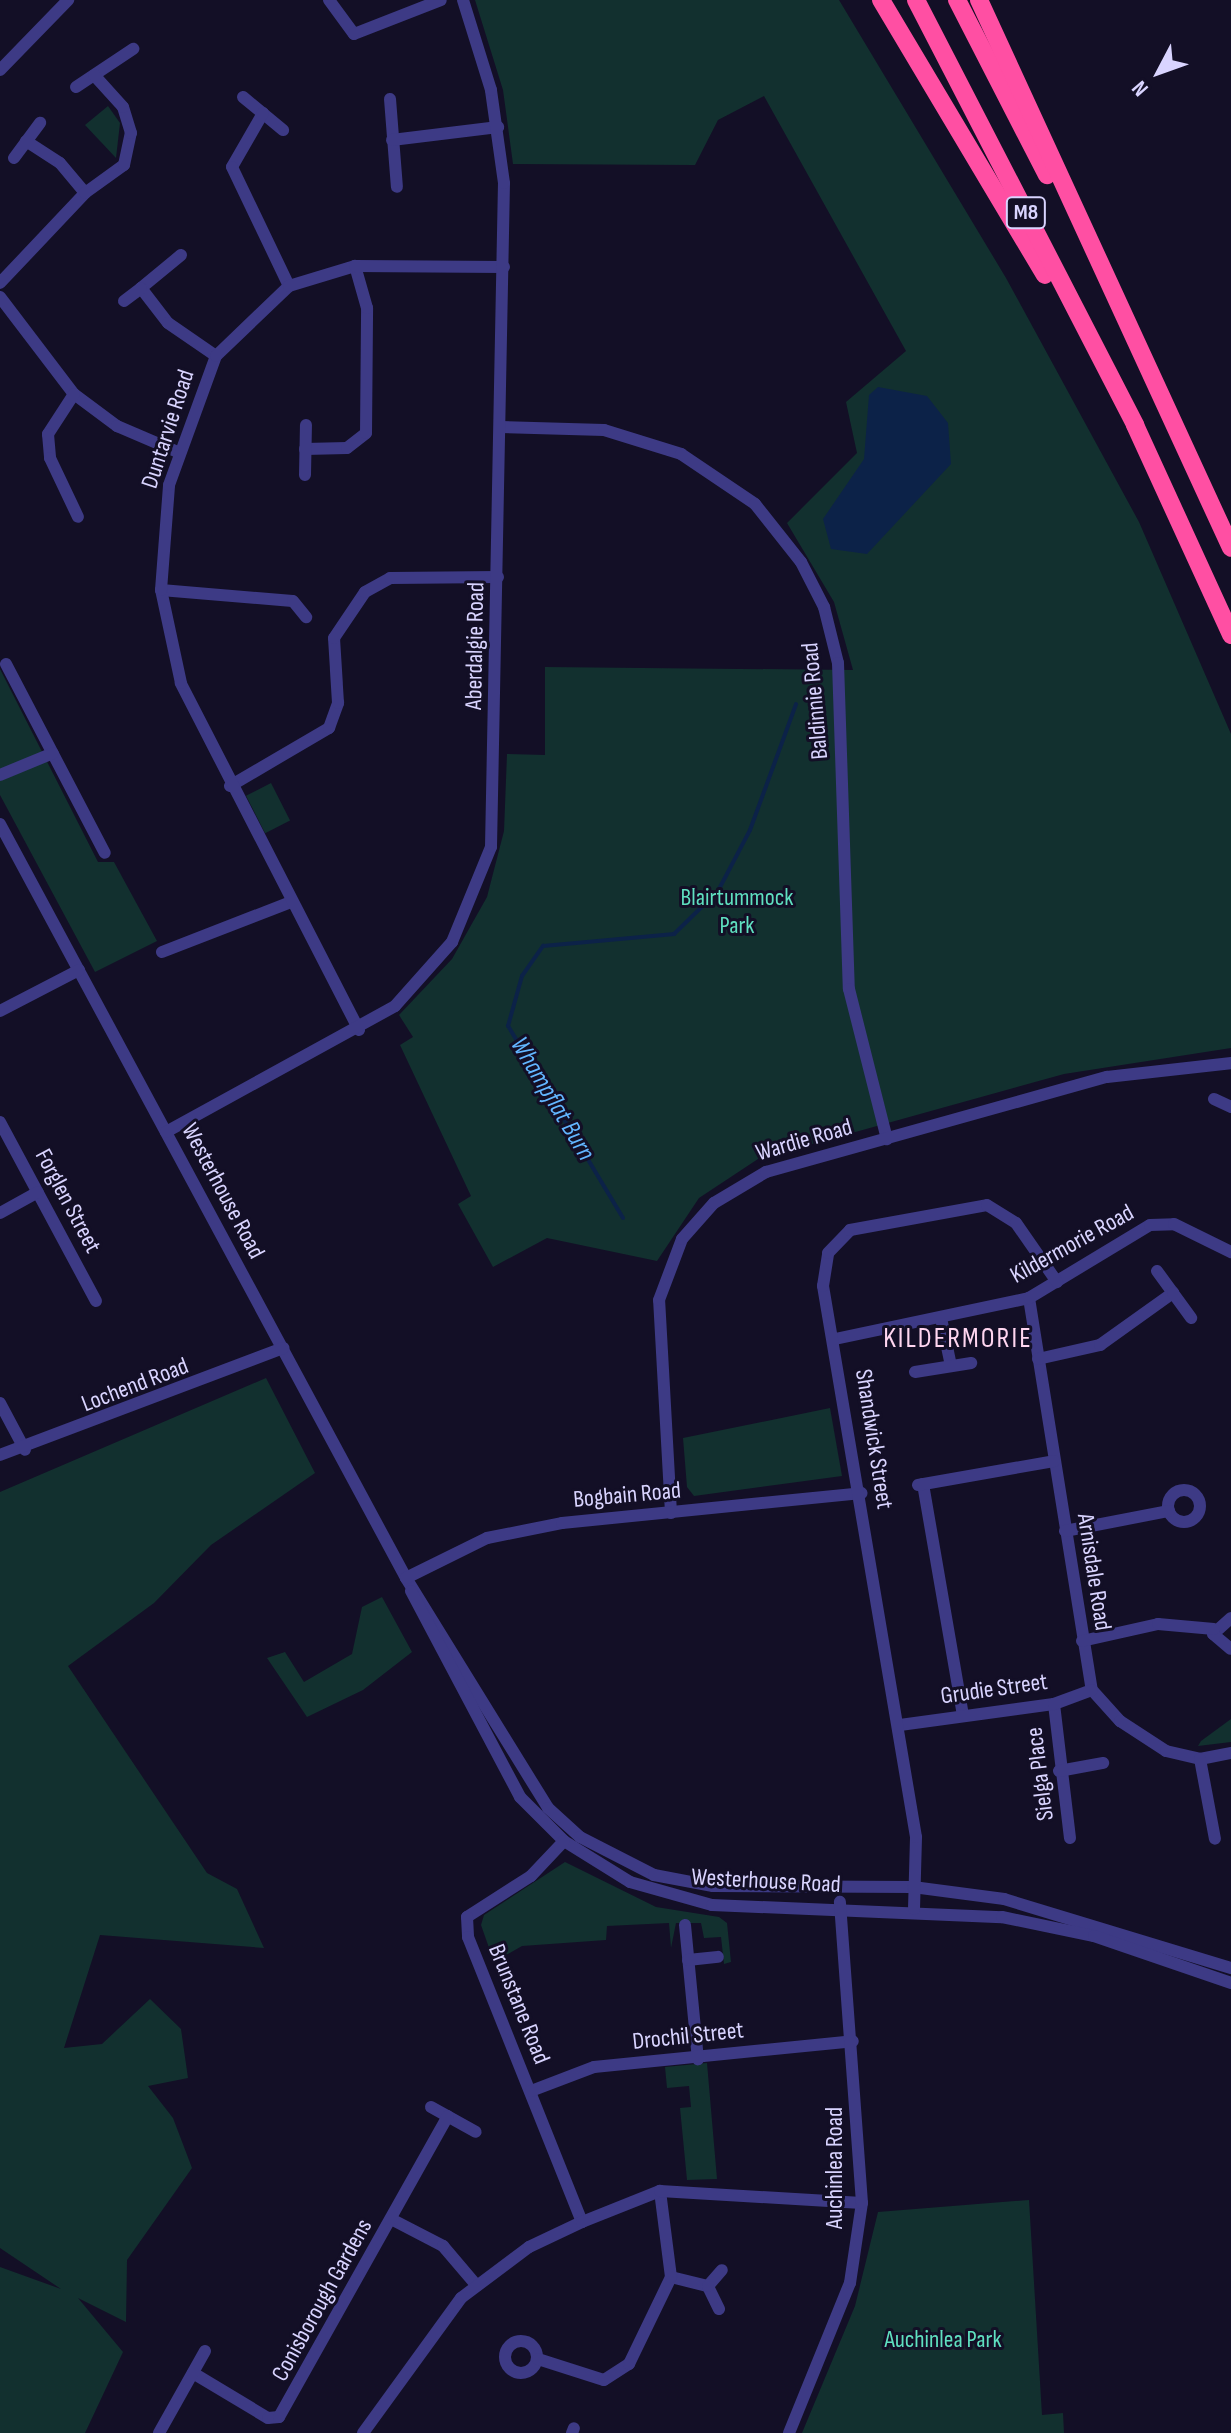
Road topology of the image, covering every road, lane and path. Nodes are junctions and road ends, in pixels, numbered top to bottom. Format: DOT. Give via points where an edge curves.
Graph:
graph roads {
  1 [pos="68,0"];
  2 [pos="329,0"];
  3 [pos="441,0"];
  4 [pos="463,0"];
  5 [pos="881,0"];
  6 [pos="916,0"];
  7 [pos="957,0"];
  8 [pos="979,0"];
  9 [pos="133,49"];
  10 [pos="0,70"];
  11 [pos="94,75"];
  12 [pos="76,87"];
  13 [pos="243,97"];
  14 [pos="390,99"];
  15 [pos="263,113"];
  16 [pos="40,123"];
  17 [pos="498,127"];
  18 [pos="283,130"];
  19 [pos="392,140"];
  20 [pos="26,141"];
  21 [pos="14,158"];
  22 [pos="397,187"];
  23 [pos="85,193"];
  24 [pos="181,255"];
  25 [pos="355,266"];
  26 [pos="504,267"];
  27 [pos="0,283"];
  28 [pos="289,286"];
  29 [pos="141,288"];
  30 [pos="0,297"];
  31 [pos="124,301"];
  32 [pos="216,356"];
  33 [pos="74,394"];
  34 [pos="1167,411"];
  35 [pos="306,425"];
  36 [pos="1135,425"];
  37 [pos="500,427"];
  38 [pos="305,449"];
  39 [pos="178,452"];
  40 [pos="305,475"];
  41 [pos="78,517"];
  42 [pos="1231,548"];
  43 [pos="498,577"];
  44 [pos="161,590"];
  45 [pos="306,617"];
  46 [pos="1231,635"];
  47 [pos="6,664"];
  48 [pos="53,753"];
  49 [pos="0,775"];
  50 [pos="230,786"];
  51 [pos="0,824"];
  52 [pos="105,853"];
  53 [pos="291,902"];
  54 [pos="162,952"];
  55 [pos="79,970"];
  56 [pos="0,1011"];
  57 [pos="359,1030"];
  58 [pos="1231,1063"];
  59 [pos="1214,1099"];
  60 [pos="1231,1107"];
  61 [pos="0,1122"];
  62 [pos="166,1132"];
  63 [pos="887,1139"];
  64 [pos="38,1192"];
  65 [pos="0,1213"];
  66 [pos="1231,1252"];
  67 [pos="1157,1271"];
  68 [pos="1057,1282"];
  69 [pos="1173,1293"];
  70 [pos="1029,1298"];
  71 [pos="96,1301"];
  72 [pos="941,1318"];
  73 [pos="1191,1318"];
  74 [pos="835,1339"];
  75 [pos="283,1348"];
  76 [pos="1038,1359"];
  77 [pos="971,1363"];
  78 [pos="951,1366"];
  79 [pos="915,1372"];
  80 [pos="0,1403"];
  81 [pos="25,1450"];
  82 [pos="0,1455"];
  83 [pos="1054,1461"];
  84 [pos="861,1493"];
  85 [pos="1169,1511"];
  86 [pos="671,1513"];
  87 [pos="1065,1531"];
  88 [pos="406,1578"];
  89 [pos="1231,1618"];
  90 [pos="1214,1629"];
  91 [pos="1082,1641"];
  92 [pos="1231,1649"];
  93 [pos="1092,1690"];
  94 [pos="1054,1704"];
  95 [pos="963,1716"];
  96 [pos="900,1725"];
  97 [pos="1231,1753"];
  98 [pos="1200,1759"];
  99 [pos="1103,1763"];
  100 [pos="1059,1771"];
  101 [pos="1070,1838"];
  102 [pos="1215,1839"];
  103 [pos="564,1841"];
  104 [pos="913,1887"];
  105 [pos="841,1891"];
  106 [pos="840,1908"];
  107 [pos="914,1909"];
  108 [pos="685,1925"];
  109 [pos="718,1957"];
  110 [pos="688,1960"];
  111 [pos="1231,1968"];
  112 [pos="1231,1983"];
  113 [pos="853,2041"];
  114 [pos="698,2059"];
  115 [pos="531,2091"];
  116 [pos="431,2107"];
  117 [pos="448,2116"];
  118 [pos="476,2132"];
  119 [pos="660,2191"];
  120 [pos="862,2203"];
  121 [pos="391,2219"];
  122 [pos="582,2222"];
  123 [pos="722,2270"];
  124 [pos="671,2277"];
  125 [pos="477,2286"];
  126 [pos="708,2286"];
  127 [pos="719,2309"];
  128 [pos="205,2351"];
  129 [pos="538,2359"];
  130 [pos="193,2373"];
  131 [pos="159,2433"];
  132 [pos="363,2433"];
  133 [pos="789,2433"];
  1 -- 10 [label="street"];
  2 -- 3 [label="street" via="354,34"];
  4 -- 17 [label="street, Aberdalgie Road"];
  5 -- 36 [label="highway"];
  6 -- 36 [label="highway, M8"];
  7 -- 34 [label="highway, M8"];
  8 -- 34 [label="highway, M8"];
  9 -- 11 [label="street"];
  11 -- 12 [label="street"];
  11 -- 23 [label="street" via="123,107 131,133 124,165"];
  13 -- 15 [label="street"];
  14 -- 19 [label="street"];
  15 -- 18 [label="street"];
  15 -- 28 [label="street" via="232,167"];
  16 -- 20 [label="street"];
  17 -- 19 [label="street"];
  17 -- 26 [label="street, Aberdalgie Road"];
  19 -- 22 [label="street"];
  20 -- 21 [label="street"];
  20 -- 23 [label="street" via="60,163"];
  23 -- 27 [label="street"];
  24 -- 29 [label="street"];
  25 -- 26 [label="street, Duntarvie Road"];
  25 -- 28 [label="street, Duntarvie Road"];
  25 -- 38 [label="street" via="367,308 366,433 347,448"];
  26 -- 37 [label="street, Aberdalgie Road"];
  28 -- 32 [label="street, Duntarvie Road"];
  29 -- 31 [label="street"];
  29 -- 32 [label="street" via="168,323"];
  30 -- 33 [label="street"];
  32 -- 39 [label="street, Duntarvie Road"];
  33 -- 39 [label="street" via="117,426"];
  33 -- 41 [label="street" via="48,434 50,458"];
  34 -- 42 [label="highway, M8"];
  35 -- 38 [label="street"];
  36 -- 46 [label="highway, M8"];
  37 -- 43 [label="street, Aberdalgie Road"];
  37 -- 63 [label="street, Baldinnie Road" via="604,430 702,464 771,521 812,583 830,624 841,685 852,1008"];
  38 -- 40 [label="street"];
  39 -- 44 [label="street, Duntarvie Road"];
  43 -- 50 [label="street" via="402,577 365,592 334,638 338,703 329,728"];
  43 -- 57 [label="street, Aberdalgie Road" via="495,816 483,877 436,965"];
  44 -- 45 [label="street" via="293,601"];
  44 -- 50 [label="street, Duntarvie Road" via="181,683"];
  47 -- 48 [label="street"];
  48 -- 49 [label="street"];
  48 -- 52 [label="street"];
  50 -- 53 [label="street, Duntarvie Road"];
  51 -- 55 [label="street, Westerhouse Road"];
  53 -- 54 [label="street"];
  53 -- 57 [label="street, Duntarvie Road"];
  55 -- 56 [label="street"];
  55 -- 62 [label="street, Westerhouse Road"];
  57 -- 62 [label="street, Aberdalgie Road"];
  58 -- 63 [label="street, Wardie Road" via="1107,1077"];
  59 -- 60 [label="street"];
  61 -- 64 [label="street, Forglen Street"];
  62 -- 75 [label="street, Westerhouse Road"];
  63 -- 86 [label="street, Wardie Road" via="752,1177 714,1203 682,1239 657,1319"];
  64 -- 65 [label="street"];
  64 -- 71 [label="street, Forglen Street"];
  66 -- 68 [label="street, Kildermorie Road" via="1161,1223"];
  67 -- 69 [label="street"];
  68 -- 70 [label="street, Kildermorie Road"];
  68 -- 74 [label="street, Shandwick Street" via="1016,1223 994,1207 850,1230 828,1253 823,1286"];
  69 -- 73 [label="street"];
  69 -- 76 [label="street" via="1100,1345"];
  70 -- 72 [label="street, Kildermorie Road"];
  70 -- 76 [label="street, Arnisdale Road"];
  72 -- 74 [label="street, Kildermorie Road"];
  72 -- 78 [label="street"];
  74 -- 84 [label="street, Shandwick Street"];
  75 -- 81 [label="street, Lochend Road"];
  75 -- 88 [label="street, Westerhouse Road"];
  76 -- 83 [label="street, Arnisdale Road"];
  77 -- 78 [label="street"];
  78 -- 79 [label="street"];
  80 -- 81 [label="street"];
  81 -- 82 [label="street, Lochend Road"];
  83 -- 87 [label="street, Arnisdale Road"];
  83 -- 95 [label="street" via="920,1485"];
  84 -- 86 [label="street, Bogbain Road"];
  84 -- 96 [label="street, Shandwick Street"];
  85 -- 87 [label="street"];
  86 -- 88 [label="street, Bogbain Road" via="487,1538"];
  87 -- 91 [label="street, Arnisdale Road"];
  88 -- 103 [label="street, Westerhouse Road" via="499,1764"];
  88 -- 105 [label="street, Westerhouse Road" via="519,1769 580,1837 642,1870 690,1883"];
  89 -- 90 [label="street"];
  90 -- 91 [label="street" via="1158,1624"];
  90 -- 92 [label="street" via="1217,1643"];
  91 -- 93 [label="street, Arnisdale Road"];
  93 -- 94 [label="street, Grudie Street"];
  93 -- 98 [label="street" via="1140,1736"];
  94 -- 95 [label="street, Grudie Street"];
  94 -- 100 [label="street, Sielga Place"];
  95 -- 96 [label="street, Grudie Street"];
  96 -- 104 [label="street, Shandwick Street" via="916,1837"];
  97 -- 98 [label="street"];
  98 -- 102 [label="street"];
  99 -- 100 [label="street"];
  100 -- 101 [label="street, Sielga Place"];
  103 -- 106 [label="street, Westerhouse Road" via="662,1895 712,1905"];
  103 -- 115 [label="street, Brunstane Road" via="531,1876 467,1917 468,1937"];
  104 -- 105 [label="street, Westerhouse Road"];
  104 -- 107 [label="street, Shandwick Street"];
  104 -- 111 [label="street, Westerhouse Road" via="1004,1899"];
  105 -- 106 [label="street, Auchinlea Road"];
  106 -- 107 [label="street, Westerhouse Road"];
  106 -- 113 [label="street, Auchinlea Road"];
  107 -- 112 [label="street, Westerhouse Road" via="1094,1936"];
  108 -- 110 [label="street"];
  109 -- 110 [label="street"];
  110 -- 114 [label="street"];
  113 -- 114 [label="street, Drochil Street"];
  113 -- 120 [label="street, Auchinlea Road"];
  114 -- 115 [label="street, Drochil Street" via="570,2071"];
  115 -- 122 [label="street, Brunstane Road"];
  116 -- 117 [label="street"];
  117 -- 118 [label="street"];
  117 -- 121 [label="street, Conisborough Gardens"];
  119 -- 120 [label="street"];
  119 -- 122 [label="street"];
  119 -- 124 [label="street"];
  120 -- 133 [label="street, Auchinlea Road" via="850,2283"];
  121 -- 125 [label="street" via="443,2246"];
  121 -- 130 [label="street, Conisborough Gardens" via="279,2417 268,2418"];
  122 -- 125 [label="street" via="529,2247"];
  123 -- 126 [label="street"];
  124 -- 126 [label="street"];
  124 -- 129 [label="street" via="619,2375 587,2379"];
  125 -- 132 [label="street"];
  126 -- 127 [label="street"];
  128 -- 130 [label="street"];
  130 -- 131 [label="street"];
}
